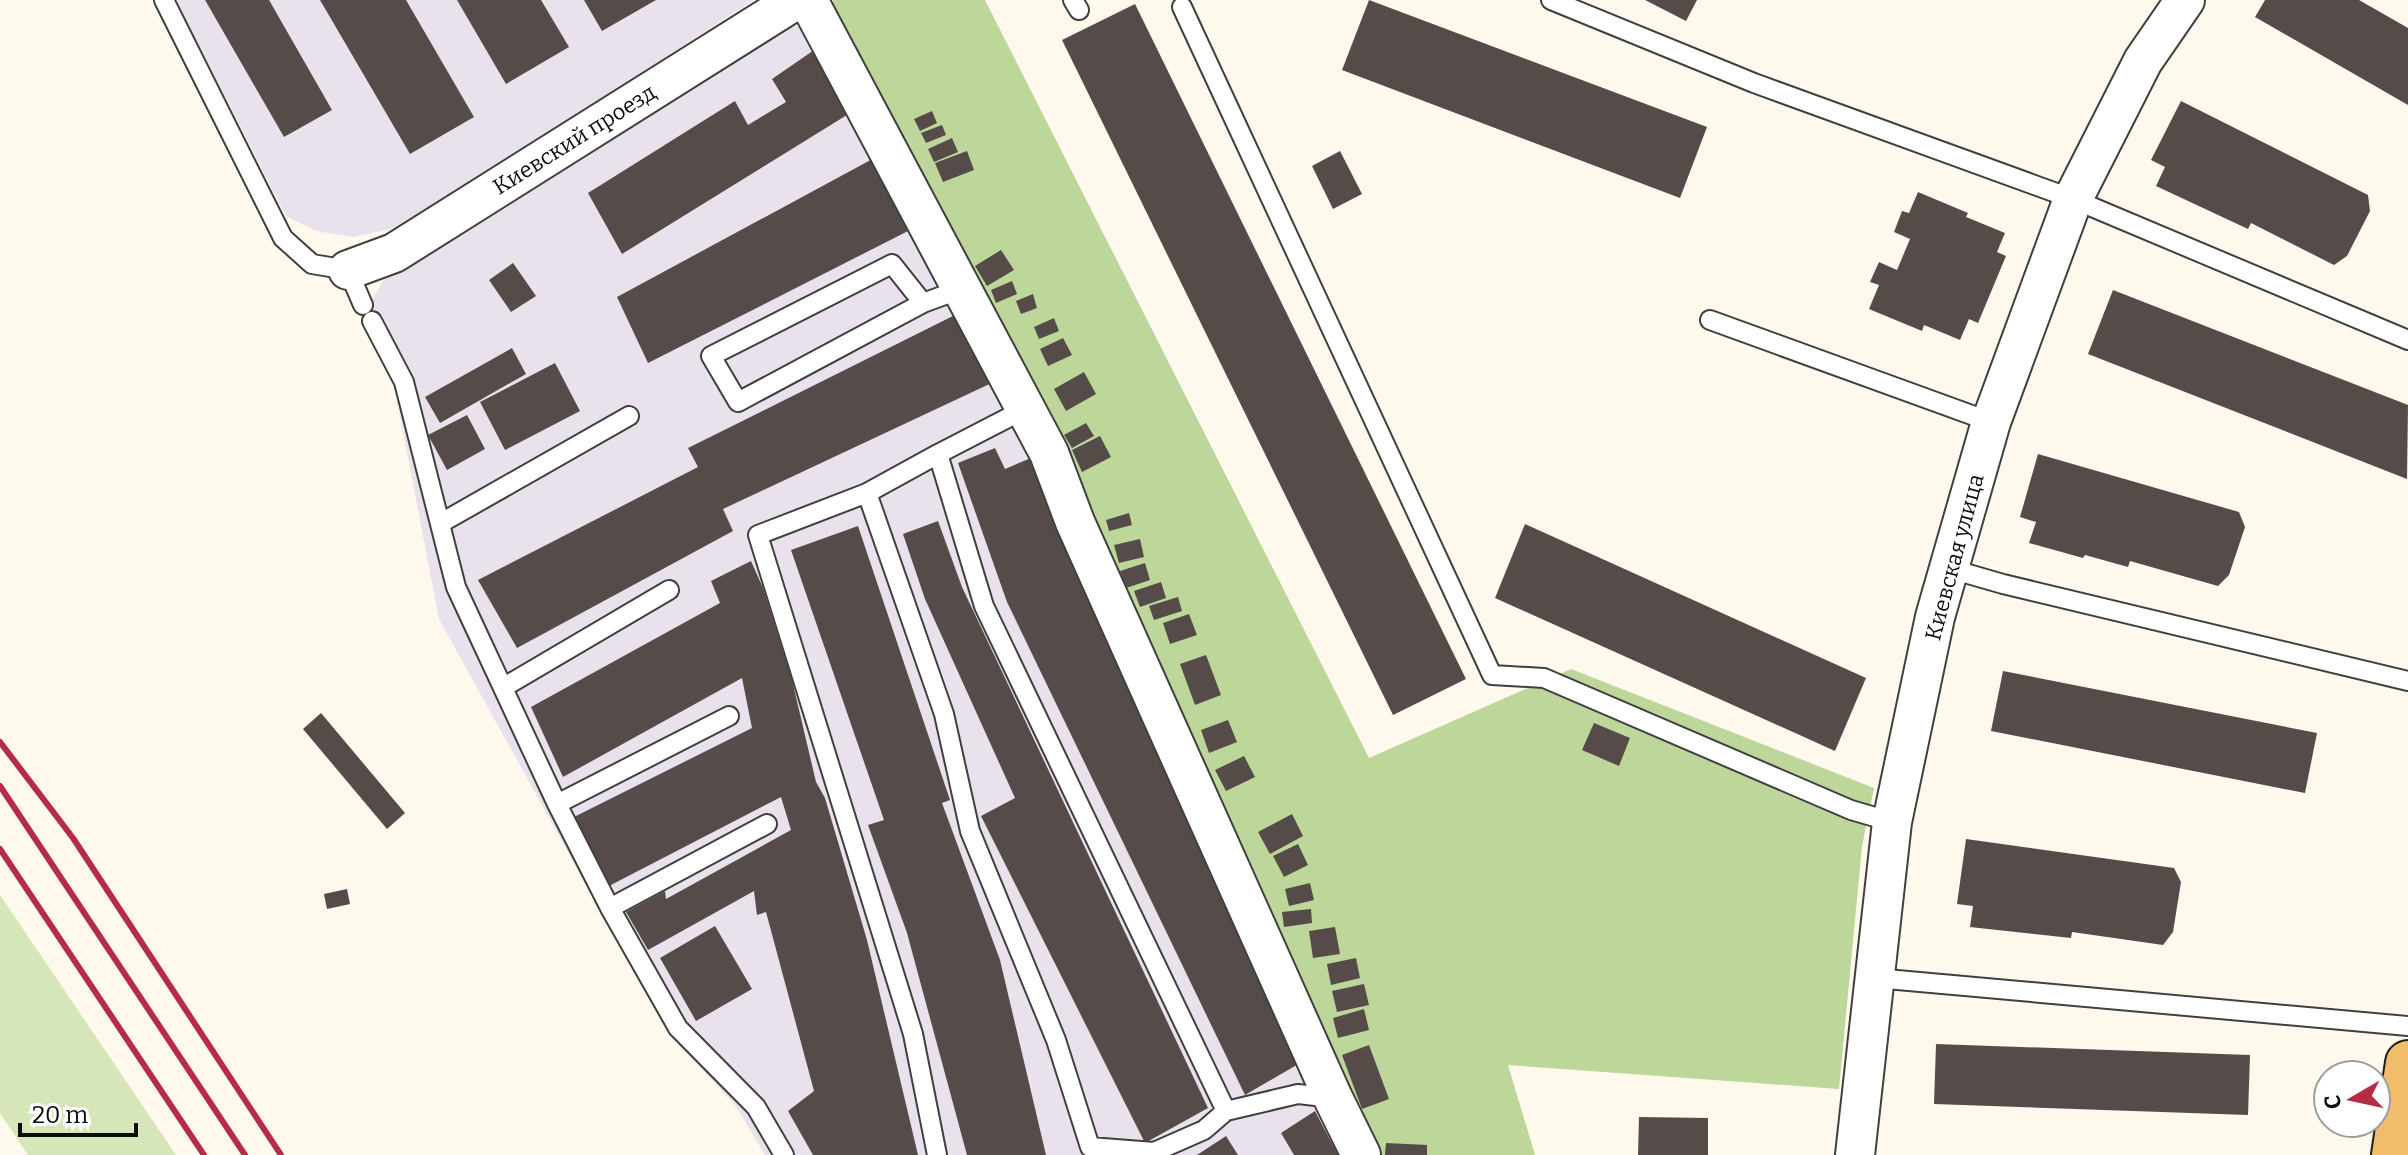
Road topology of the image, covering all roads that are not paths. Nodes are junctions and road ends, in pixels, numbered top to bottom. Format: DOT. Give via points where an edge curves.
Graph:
graph roads {
  1 [pos="164,0"];
  2 [pos="796,0"];
  3 [pos="808,0"];
  4 [pos="1551,0"];
  5 [pos="2185,0"];
  6 [pos="1182,7"];
  7 [pos="2073,199"];
  8 [pos="348,270"];
  9 [pos="961,289"];
  10 [pos="923,303"];
  11 [pos="1710,320"];
  12 [pos="2408,340"];
  13 [pos="1025,409"];
  14 [pos="629,416"];
  15 [pos="1991,422"];
  16 [pos="938,454"];
  17 [pos="867,493"];
  18 [pos="441,523"];
  19 [pos="1951,569"];
  20 [pos="669,590"];
  21 [pos="2408,681"];
  22 [pos="504,687"];
  23 [pos="729,716"];
  24 [pos="557,804"];
  25 [pos="1892,822"];
  26 [pos="767,824"];
  27 [pos="610,908"];
  28 [pos="1875,978"];
  29 [pos="2408,1026"];
  30 [pos="2408,1063"];
  31 [pos="1333,1098"];
  32 [pos="1226,1111"];
  33 [pos="784,1155"];
  34 [pos="937,1155"];
  35 [pos="1361,1155"];
  36 [pos="1855,1155"];
  37 [pos="2394,1155"];
  1 -- 8 [label="lane" via="283,238 312,264"];
  2 -- 8 [label="street, Киевский проезд" via="394,253"];
  3 -- 9 [label="street"];
  4 -- 7 [label="lane" via="1754,83"];
  5 -- 7 [label="street, Киевская улица" via="2143,61"];
  6 -- 25 [label="lane" via="1492,675 1544,678 1851,810"];
  7 -- 12 [label="lane"];
  7 -- 15 [label="street, Киевская улица"];
  8 -- 18 [label="lane" via="404,382"];
  9 -- 10 [label="lane"];
  9 -- 13 [label="street"];
  10 -- 10 [label="lane" via="738,402 711,356 892,264"];
  11 -- 15 [label="lane"];
  13 -- 16 [label="lane"];
  13 -- 31 [label="street"];
  14 -- 18 [label="lane"];
  15 -- 19 [label="street, Киевская улица"];
  16 -- 17 [label="lane"];
  16 -- 32 [label="lane" via="984,606"];
  17 -- 32 [label="lane" via="944,714 970,831 1056,1040 1090,1147 1154,1152 1204,1130"];
  17 -- 34 [label="lane" via="758,535 913,1034"];
  18 -- 22 [label="lane" via="456,587"];
  19 -- 21 [label="lane"];
  19 -- 25 [label="street, Киевская улица" via="1935,617"];
  20 -- 22 [label="lane"];
  22 -- 24 [label="lane"];
  23 -- 24 [label="lane"];
  24 -- 27 [label="lane"];
  25 -- 28 [label="street, Киевская улица"];
  26 -- 27 [label="lane"];
  27 -- 33 [label="lane" via="678,1028 756,1107"];
  28 -- 29 [label="lane"];
  28 -- 36 [label="street, Киевская улица"];
  30 -- 37 [label="main road"];
  31 -- 32 [label="lane" via="1298,1094"];
  31 -- 35 [label="street"];
}
